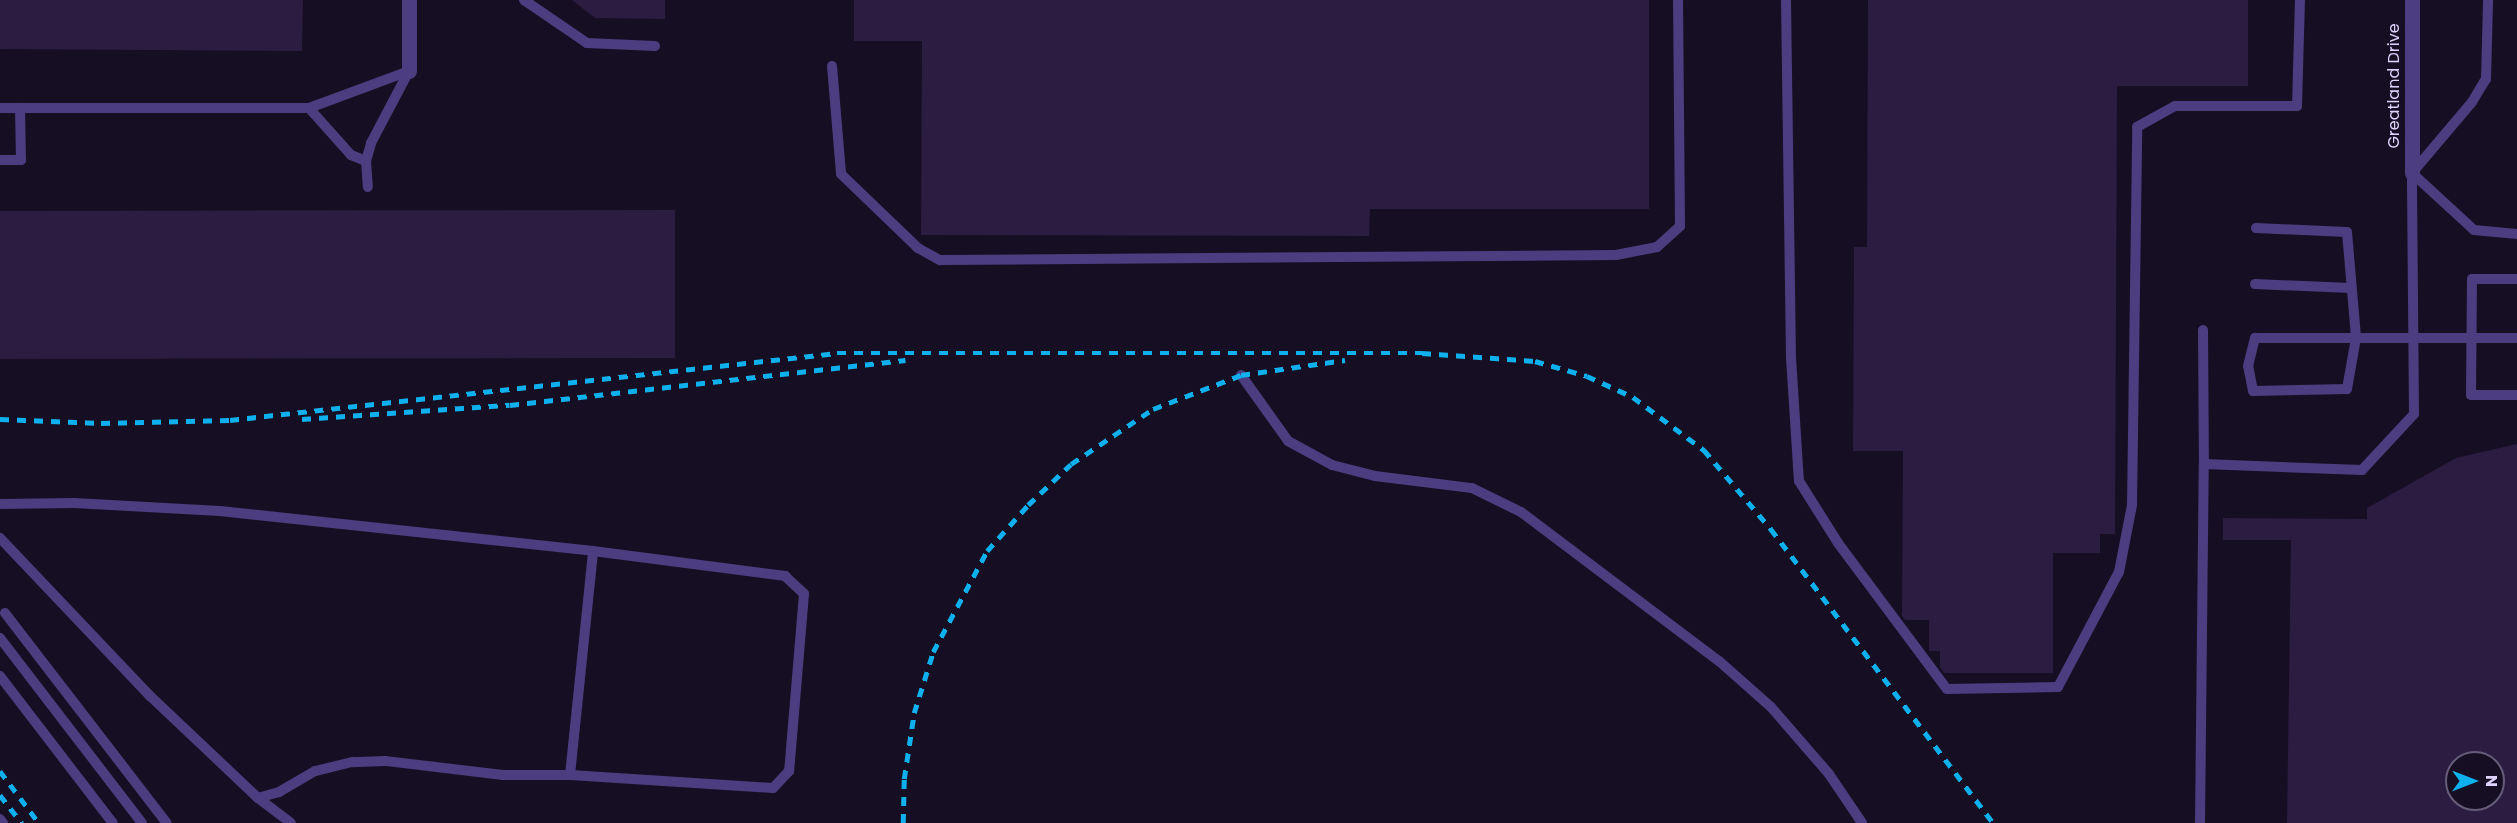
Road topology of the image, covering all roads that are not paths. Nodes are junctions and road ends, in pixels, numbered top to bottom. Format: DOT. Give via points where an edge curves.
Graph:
graph roads {
  1 [pos="409,0"];
  2 [pos="524,0"];
  3 [pos="1678,0"];
  4 [pos="1786,0"];
  5 [pos="2300,0"];
  6 [pos="2412,0"];
  7 [pos="2488,0"];
  8 [pos="655,46"];
  9 [pos="832,66"];
  10 [pos="409,71"];
  11 [pos="0,108"];
  12 [pos="20,108"];
  13 [pos="309,108"];
  14 [pos="0,160"];
  15 [pos="366,161"];
  16 [pos="2412,173"];
  17 [pos="368,187"];
  18 [pos="2256,228"];
  19 [pos="2517,234"];
  20 [pos="2517,279"];
  21 [pos="2255,284"];
  22 [pos="2351,288"];
  23 [pos="2203,330"];
  24 [pos="2412,337"];
  25 [pos="2356,338"];
  26 [pos="2471,338"];
  27 [pos="2517,338"];
  28 [pos="1241,375"];
  29 [pos="2517,395"];
  30 [pos="2204,464"];
  31 [pos="0,504"];
  32 [pos="0,538"];
  33 [pos="593,551"];
  34 [pos="5,613"];
  35 [pos="0,638"];
  36 [pos="0,676"];
  37 [pos="570,775"];
  38 [pos="258,798"];
  39 [pos="0,819"];
  40 [pos="3,823"];
  41 [pos="113,823"];
  42 [pos="142,823"];
  43 [pos="167,823"];
  44 [pos="291,823"];
  45 [pos="1862,823"];
  46 [pos="2200,823"];
  1 -- 10 [label="street"];
  2 -- 8 [label="lane" via="587,43"];
  3 -- 9 [label="lane" via="1680,226 1657,247 1616,255 940,260 918,248 841,174"];
  4 -- 5 [label="lane" via="1791,358 1799,481 1838,543 1947,690 2058,687 2119,572 2132,505 2137,127 2175,106 2297,106"];
  6 -- 16 [label="street, Greatland Drive"];
  7 -- 16 [label="lane" via="2486,79 2472,102"];
  10 -- 13 [label="lane"];
  10 -- 15 [label="lane" via="371,143"];
  11 -- 12 [label="lane"];
  12 -- 13 [label="lane"];
  12 -- 14 [label="lane" via="21,160"];
  13 -- 15 [label="lane" via="351,155"];
  15 -- 17 [label="lane"];
  16 -- 19 [label="lane" via="2474,230"];
  16 -- 24 [label="lane"];
  18 -- 22 [label="lane" via="2347,232"];
  20 -- 26 [label="lane" via="2472,279"];
  21 -- 22 [label="lane"];
  22 -- 25 [label="lane"];
  23 -- 30 [label="lane"];
  24 -- 25 [label="lane"];
  24 -- 26 [label="lane"];
  24 -- 30 [label="lane" via="2414,414 2362,470"];
  25 -- 25 [label="lane" via="2255,338 2248,366 2253,391 2347,389"];
  26 -- 27 [label="lane"];
  26 -- 29 [label="lane" via="2471,394"];
  28 -- 45 [label="lane" via="1288,441 1332,465 1374,476 1472,488 1521,512 1719,661 1772,707 1829,774"];
  30 -- 46 [label="lane"];
  31 -- 33 [label="lane" via="74,503 220,511"];
  32 -- 38 [label="lane" via="150,696"];
  33 -- 37 [label="lane"];
  33 -- 37 [label="lane" via="785,576 804,594 789,771 773,788"];
  34 -- 43 [label="lane"];
  35 -- 42 [label="lane"];
  36 -- 41 [label="lane"];
  37 -- 38 [label="lane" via="503,775 385,761 352,762 315,771 279,792"];
  38 -- 44 [label="lane"];
  39 -- 40 [label="lane"];
}
